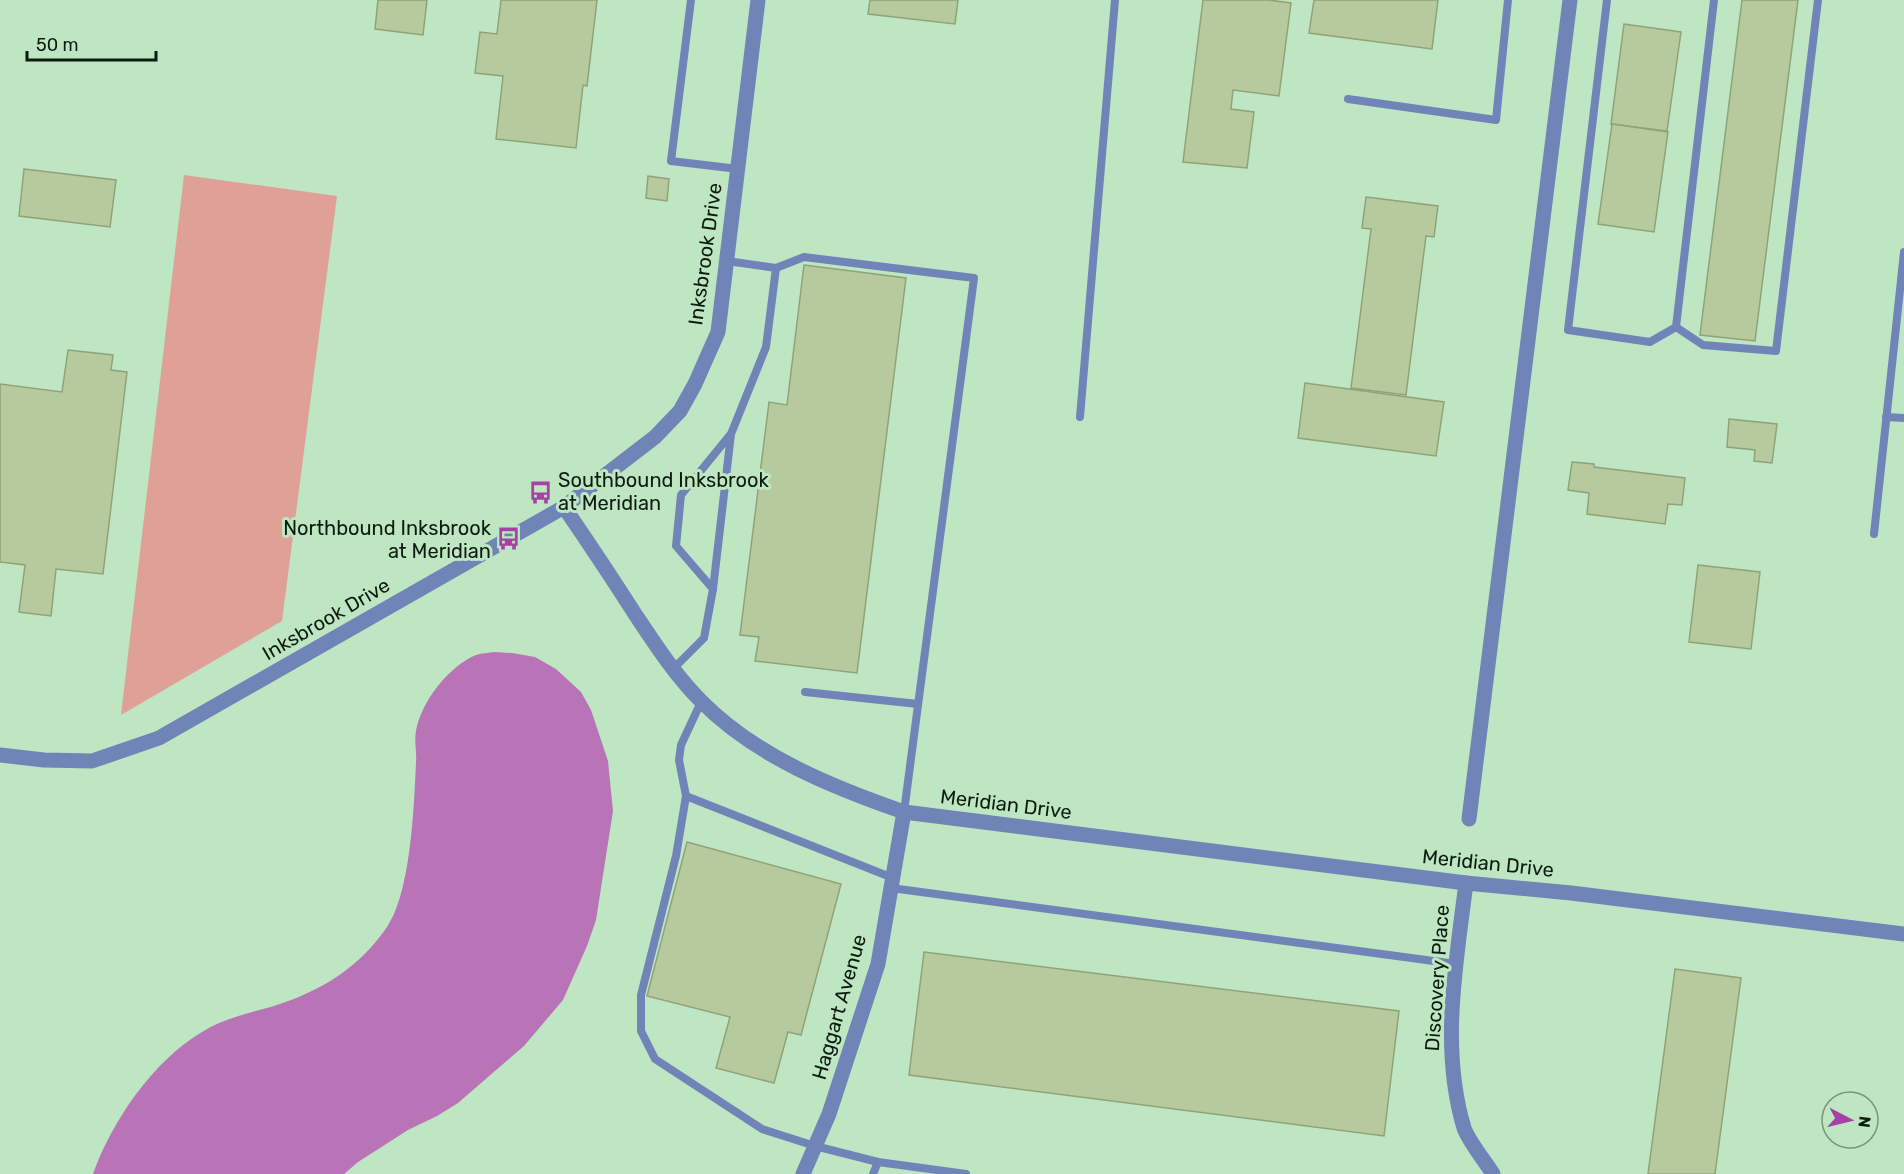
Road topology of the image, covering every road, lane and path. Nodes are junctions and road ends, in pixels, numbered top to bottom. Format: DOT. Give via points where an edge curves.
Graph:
graph roads {
  1 [pos="691,0"];
  2 [pos="758,0"];
  3 [pos="1115,0"];
  4 [pos="1508,0"];
  5 [pos="1570,0"];
  6 [pos="1607,0"];
  7 [pos="1714,0"];
  8 [pos="1818,0"];
  9 [pos="1348,99"];
  10 [pos="738,170"];
  11 [pos="1904,252"];
  12 [pos="727,261"];
  13 [pos="776,268"];
  14 [pos="1676,327"];
  15 [pos="1080,417"];
  16 [pos="1886,417"];
  17 [pos="1904,418"];
  18 [pos="731,434"];
  19 [pos="564,507"];
  20 [pos="1874,534"];
  21 [pos="712,589"];
  22 [pos="673,669"];
  23 [pos="805,692"];
  24 [pos="701,702"];
  25 [pos="918,704"];
  26 [pos="0,755"];
  27 [pos="686,796"];
  28 [pos="904,812"];
  29 [pos="1469,819"];
  30 [pos="892,883"];
  31 [pos="1466,883"];
  32 [pos="1904,934"];
  33 [pos="1456,964"];
  34 [pos="815,1146"];
  35 [pos="878,1162"];
  36 [pos="803,1174"];
  37 [pos="873,1174"];
  38 [pos="966,1174"];
  39 [pos="1494,1174"];
  1 -- 10 [label="lane" via="671,161"];
  2 -- 10 [label="street, Inksbrook Drive"];
  3 -- 15 [label="lane"];
  4 -- 9 [label="lane" via="1496,120"];
  5 -- 29 [label="street"];
  6 -- 14 [label="lane" via="1568,330 1650,342"];
  7 -- 14 [label="lane"];
  8 -- 14 [label="lane" via="1776,351 1703,345"];
  10 -- 12 [label="street, Inksbrook Drive"];
  11 -- 16 [label="lane"];
  12 -- 13 [label="lane"];
  12 -- 19 [label="street, Inksbrook Drive" via="718,332 680,411 655,437"];
  13 -- 18 [label="lane" via="766,347"];
  13 -- 25 [label="lane" via="804,257 974,278"];
  16 -- 17 [label="lane"];
  16 -- 20 [label="lane"];
  18 -- 21 [label="lane"];
  18 -- 21 [label="lane" via="681,495 676,546"];
  19 -- 22 [label="street, Meridian Drive"];
  19 -- 26 [label="street, Inksbrook Drive" via="159,738 92,761"];
  21 -- 22 [label="lane" via="704,638"];
  22 -- 24 [label="street, Meridian Drive"];
  23 -- 25 [label="lane"];
  24 -- 27 [label="lane" via="681,745 679,760"];
  24 -- 28 [label="street, Meridian Drive" via="743,736 790,765"];
  25 -- 28 [label="lane"];
  27 -- 30 [label="lane"];
  27 -- 34 [label="lane" via="676,856 641,995 641,1031 655,1059 762,1129"];
  28 -- 30 [label="street, Haggart Avenue"];
  28 -- 31 [label="street, Meridian Drive"];
  30 -- 33 [label="lane"];
  30 -- 34 [label="street, Haggart Avenue" via="878,964"];
  31 -- 32 [label="street, Meridian Drive"];
  31 -- 33 [label="street, Discovery Place"];
  33 -- 39 [label="street, Discovery Place" via="1452,1067 1465,1130"];
  34 -- 35 [label="lane"];
  34 -- 36 [label="street, Haggart Avenue"];
  35 -- 37 [label="lane"];
  35 -- 38 [label="lane"];
}
